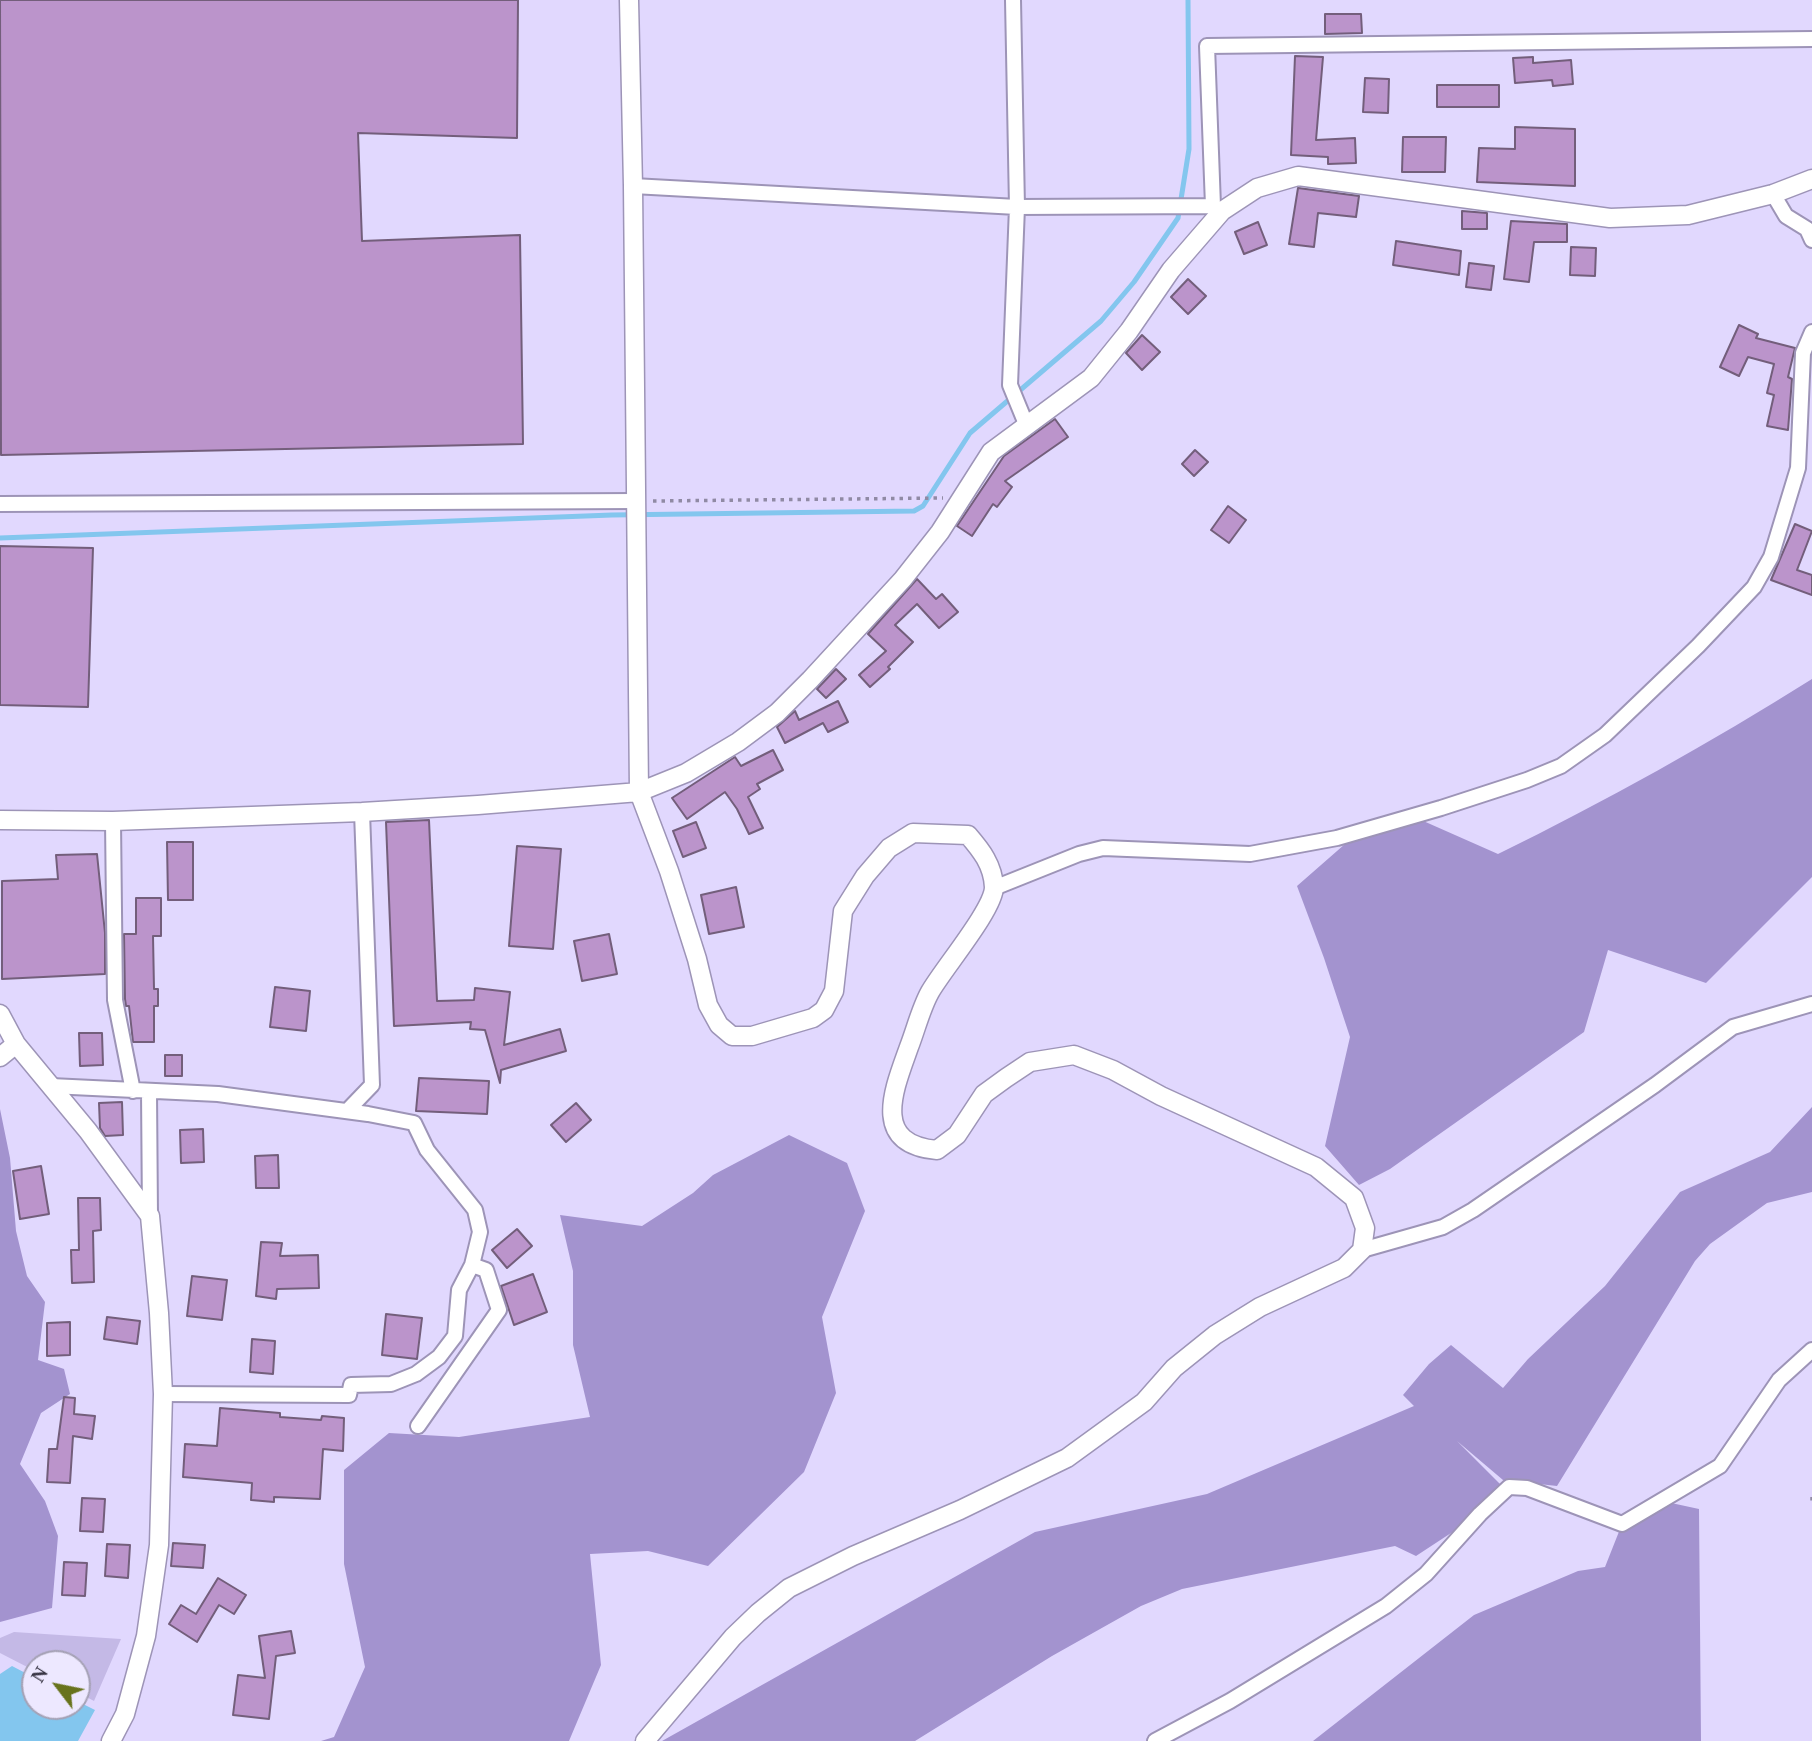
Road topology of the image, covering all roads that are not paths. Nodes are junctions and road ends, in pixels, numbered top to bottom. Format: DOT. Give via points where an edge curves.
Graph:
graph roads {
  1 [pos="629,0"];
  2 [pos="1013,0"];
  3 [pos="1812,38"];
  4 [pos="1812,179"];
  5 [pos="633,186"];
  6 [pos="1773,194"];
  7 [pos="1017,207"];
  8 [pos="1217,209"];
  9 [pos="1812,240"];
  10 [pos="1812,332"];
  11 [pos="1023,419"];
  12 [pos="637,502"];
  13 [pos="0,505"];
  14 [pos="639,792"];
  15 [pos="362,812"];
  16 [pos="0,820"];
  17 [pos="113,821"];
  18 [pos="994,888"];
  19 [pos="1812,1004"];
  20 [pos="0,1014"];
  21 [pos="16,1044"];
  22 [pos="0,1057"];
  23 [pos="51,1086"];
  24 [pos="133,1091"];
  25 [pos="149,1092"];
  26 [pos="347,1111"];
  27 [pos="150,1216"];
  28 [pos="1362,1250"];
  29 [pos="472,1265"];
  30 [pos="1812,1350"];
  31 [pos="163,1394"];
  32 [pos="418,1426"];
  33 [pos="111,1741"];
  34 [pos="645,1741"];
  35 [pos="1155,1741"];
  1 -- 5 [label="street"];
  2 -- 7 [label="street"];
  3 -- 8 [label="street" via="1206,46"];
  4 -- 6 [label="street"];
  5 -- 7 [label="street"];
  5 -- 12 [label="street"];
  6 -- 8 [label="street" via="1688,215 1609,218 1298,176 1257,188"];
  6 -- 9 [label="street" via="1786,216 1807,229"];
  7 -- 8 [label="street"];
  7 -- 11 [label="street" via="1010,385"];
  8 -- 11 [label="street" via="1091,378"];
  10 -- 18 [label="street" via="1803,353 1798,468 1771,557 1754,587 1605,735 1561,766 1337,838 1250,854 1103,848"];
  11 -- 14 [label="street" via="991,452 909,571 777,713 686,773"];
  12 -- 13 [label="street"];
  12 -- 14 [label="street"];
  14 -- 15 [label="street"];
  14 -- 18 [label="street" via="669,871 708,1005 719,1025 732,1036 752,1036 813,1018 824,1010 834,991 843,911 889,848 913,833 968,835 988,860"];
  15 -- 17 [label="street"];
  15 -- 26 [label="street" via="372,1085"];
  16 -- 17 [label="street"];
  17 -- 24 [label="street" via="115,1000"];
  18 -- 28 [label="street" via="929,994 891,1100 892,1121 900,1134 917,1148 937,1150 957,1135 984,1094 1006,1078 1030,1062 1074,1055 1316,1167 1354,1198 1365,1228"];
  19 -- 28 [label="street" via="1733,1027 1474,1210 1443,1227"];
  20 -- 21 [label="street"];
  21 -- 22 [label="street"];
  21 -- 23 [label="street"];
  23 -- 24 [label="street"];
  23 -- 27 [label="street"];
  24 -- 25 [label="street"];
  25 -- 26 [label="street" via="218,1094"];
  25 -- 27 [label="street"];
  26 -- 29 [label="street" via="414,1123 427,1150 475,1210 480,1232"];
  27 -- 31 [label="street"];
  28 -- 34 [label="street" via="1344,1268 1260,1307 1215,1335 1174,1368 1144,1402 1067,1458 789,1588 733,1637"];
  29 -- 31 [label="street" via="459,1290 455,1336 439,1357 416,1374 391,1384 351,1385 349,1395"];
  29 -- 32 [label="street" via="486,1270 499,1310"];
  30 -- 35 [label="street" via="1779,1380 1720,1466 1709,1473 1622,1524 1527,1488 1509,1488 1426,1574 1386,1606"];
  31 -- 33 [label="street" via="159,1545 146,1636 125,1714"];
}
